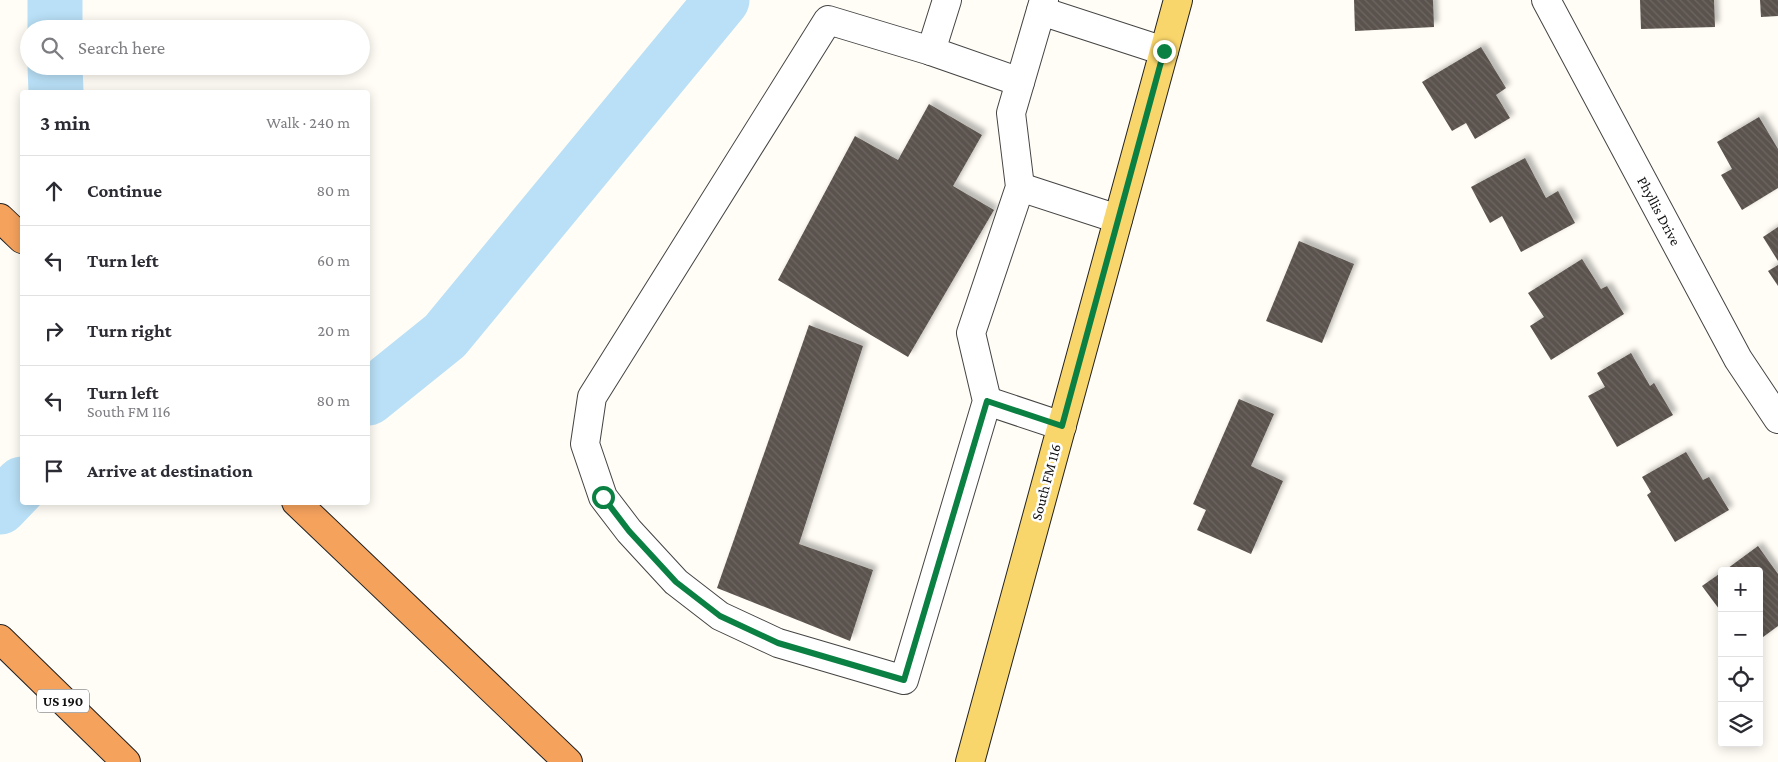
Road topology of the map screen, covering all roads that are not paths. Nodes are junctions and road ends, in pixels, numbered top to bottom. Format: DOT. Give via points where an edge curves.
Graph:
graph roads {
  1 [pos="947,0"];
  2 [pos="1178,0"];
  3 [pos="1546,0"];
  4 [pos="1042,6"];
  5 [pos="930,51"];
  6 [pos="1164,51"];
  7 [pos="1020,82"];
  8 [pos="1020,187"];
  9 [pos="0,218"];
  10 [pos="1118,219"];
  11 [pos="20,237"];
  12 [pos="987,401"];
  13 [pos="1778,420"];
  14 [pos="1062,426"];
  15 [pos="299,505"];
  16 [pos="0,639"];
  17 [pos="126,762"];
  18 [pos="568,762"];
  19 [pos="970,762"];
  1 -- 5 [label="street"];
  2 -- 6 [label="main road, South FM 116"];
  3 -- 13 [label="street, Phyllis Drive" via="1738,358"];
  4 -- 6 [label="street"];
  4 -- 7 [label="street"];
  5 -- 7 [label="street"];
  5 -- 12 [label="street" via="828,20 592,397 585,444 603,497 629,531 676,582 720,616 778,643 904,680"];
  6 -- 10 [label="main road, South FM 116"];
  7 -- 8 [label="street" via="1010,113"];
  8 -- 10 [label="street"];
  8 -- 12 [label="street" via="971,333"];
  9 -- 11 [label="highway"];
  10 -- 14 [label="main road, South FM 116"];
  12 -- 14 [label="street"];
  14 -- 19 [label="main road, South FM 116"];
  15 -- 18 [label="highway"];
  16 -- 17 [label="highway, US 190"];
}
